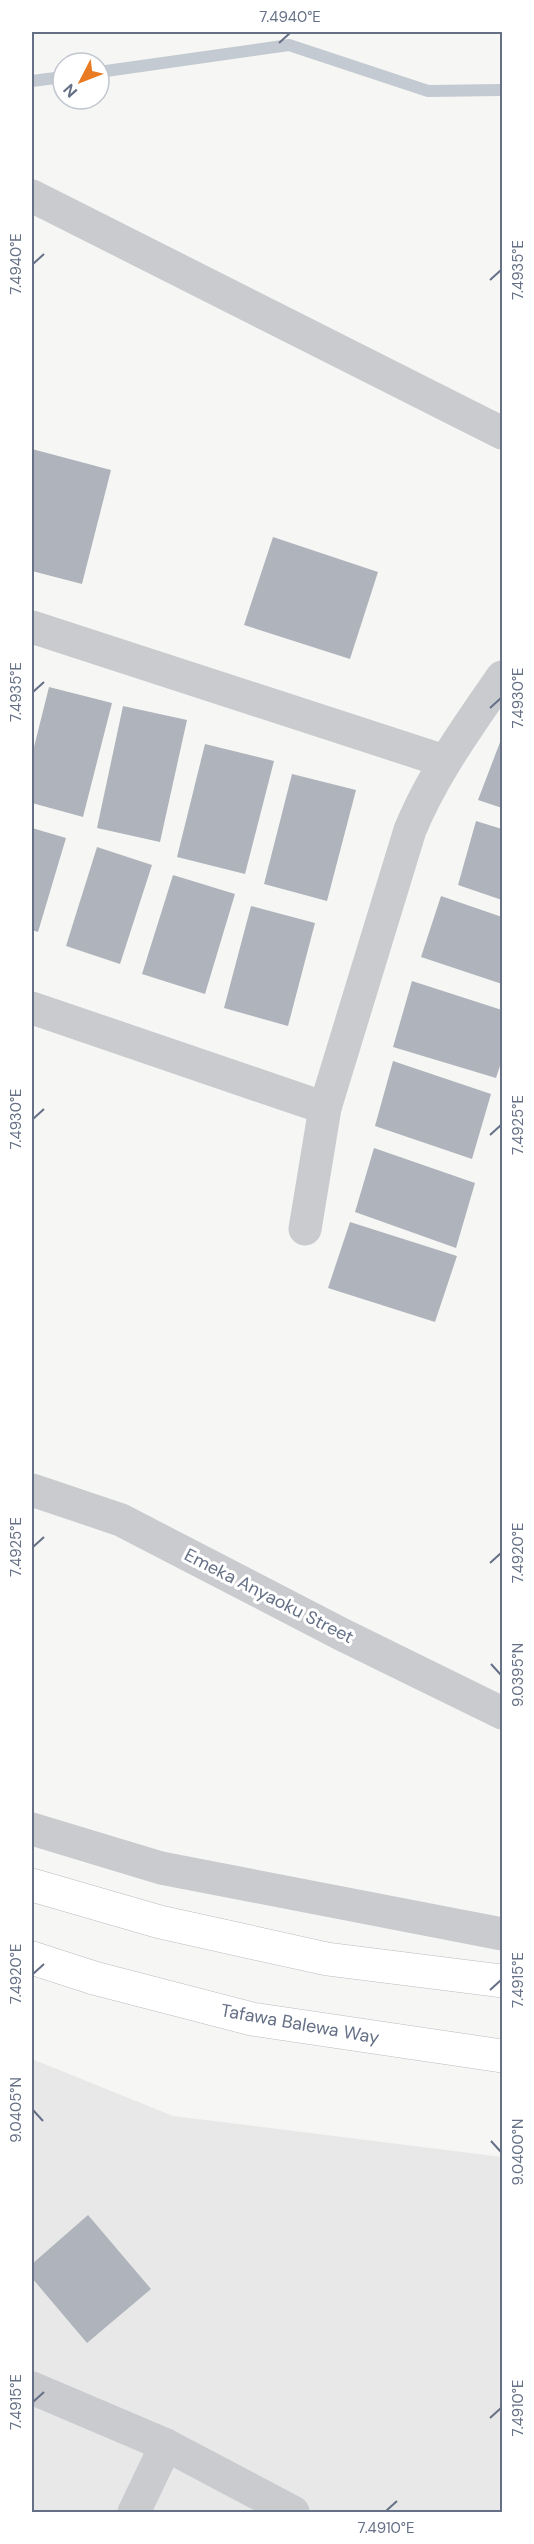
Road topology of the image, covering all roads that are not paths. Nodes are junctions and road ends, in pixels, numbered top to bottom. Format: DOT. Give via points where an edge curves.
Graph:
graph roads {
  1 [pos="32,196"];
  2 [pos="502,433"];
  3 [pos="32,627"];
  4 [pos="497,696"];
  5 [pos="444,761"];
  6 [pos="32,1008"];
  7 [pos="325,1108"];
  8 [pos="305,1228"];
  9 [pos="32,1490"];
  10 [pos="502,1712"];
  11 [pos="32,1829"];
  12 [pos="32,1884"];
  13 [pos="502,1934"];
  14 [pos="32,1958"];
  15 [pos="502,1981"];
  16 [pos="502,2056"];
  17 [pos="32,2388"];
  18 [pos="166,2445"];
  19 [pos="134,2512"];
  20 [pos="293,2512"];
  1 -- 2 [label="street"];
  3 -- 5 [label="street"];
  4 -- 5 [label="street"];
  5 -- 7 [label="street" via="410,830"];
  6 -- 7 [label="street"];
  7 -- 8 [label="street"];
  9 -- 10 [label="street, Emeka Anyaoku Street" via="121,1520"];
  11 -- 13 [label="street" via="161,1868"];
  12 -- 15 [label="main road" via="160,1922 327,1959"];
  14 -- 16 [label="main road, Tafawa Balewa Way" via="252,2019"];
  17 -- 18 [label="street"];
  18 -- 19 [label="street"];
  18 -- 20 [label="street"];
}
